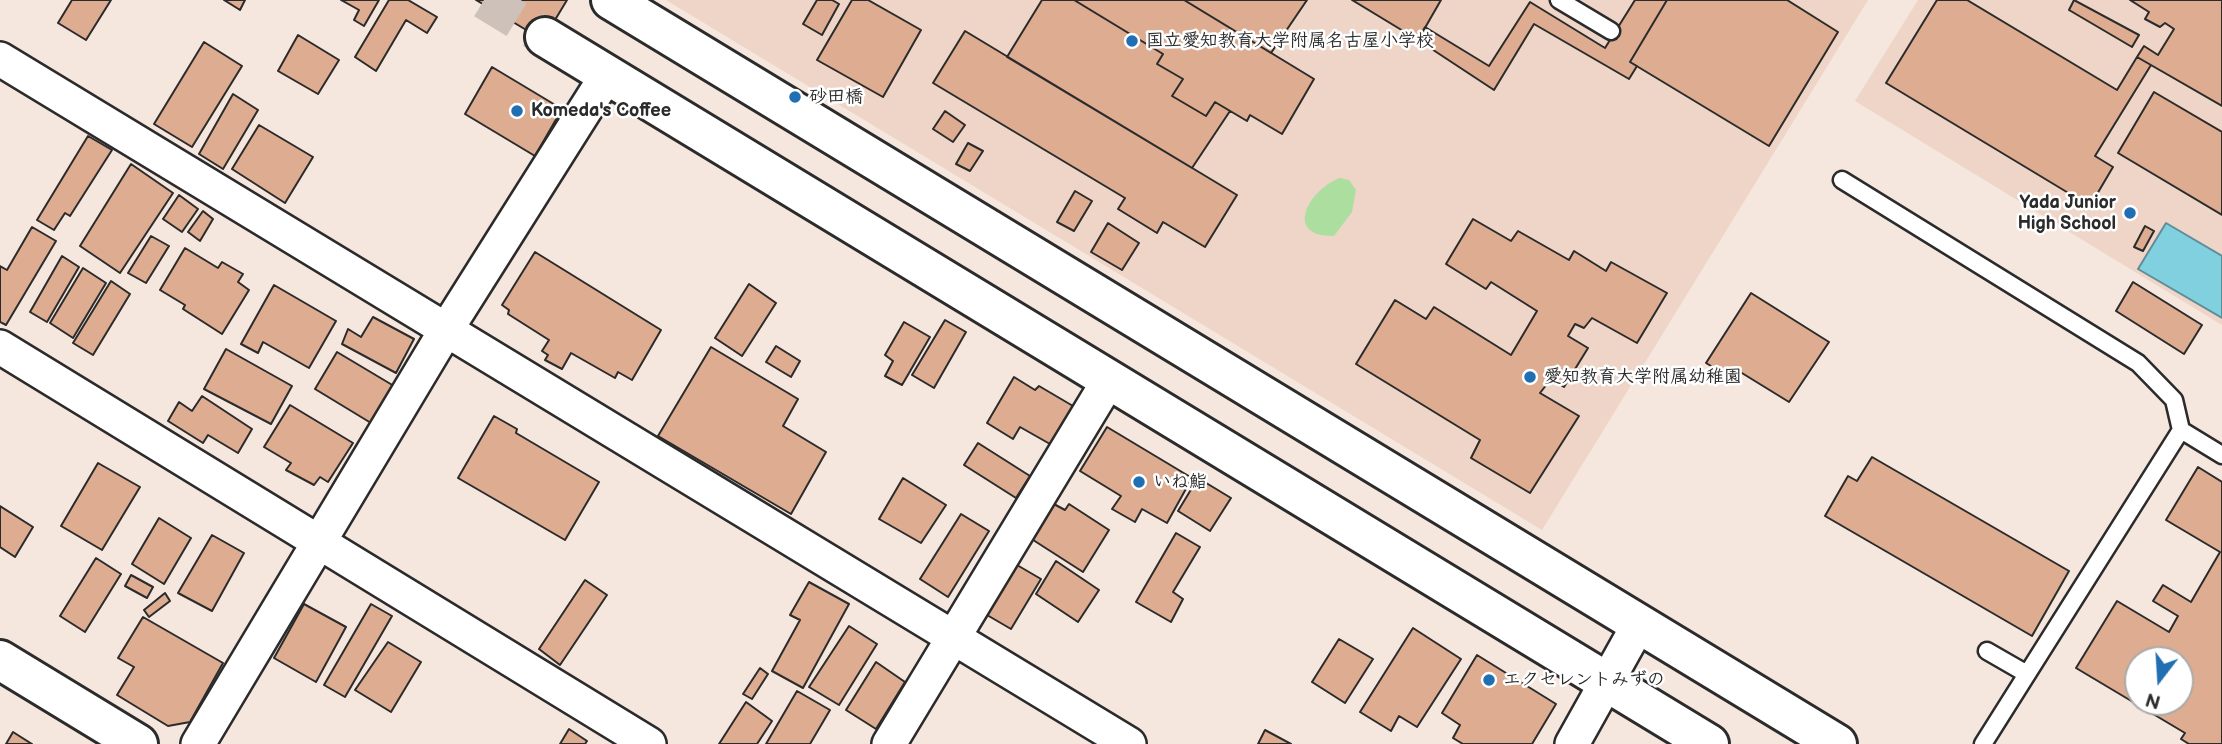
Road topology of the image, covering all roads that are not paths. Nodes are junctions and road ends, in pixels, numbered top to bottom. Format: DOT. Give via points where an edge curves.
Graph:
graph roads {
  1 [pos="611,0"];
  2 [pos="1559,0"];
  3 [pos="1611,31"];
  4 [pos="545,37"];
  5 [pos="0,59"];
  6 [pos="607,75"];
  7 [pos="1842,180"];
  8 [pos="446,330"];
  9 [pos="0,347"];
  10 [pos="1109,380"];
  11 [pos="2181,430"];
  12 [pos="2222,455"];
  13 [pos="321,543"];
  14 [pos="1639,624"];
  15 [pos="954,638"];
  16 [pos="1987,651"];
  17 [pos="0,660"];
  18 [pos="2027,674"];
  19 [pos="1607,684"];
  20 [pos="138,744"];
  21 [pos="198,744"];
  22 [pos="649,744"];
  23 [pos="889,744"];
  24 [pos="1129,744"];
  25 [pos="1572,744"];
  26 [pos="1709,744"];
  27 [pos="1838,744"];
  28 [pos="1983,744"];
  1 -- 14 [label="street"];
  2 -- 3 [label="lane"];
  4 -- 6 [label="street"];
  5 -- 8 [label="street"];
  6 -- 8 [label="street"];
  6 -- 10 [label="street"];
  7 -- 11 [label="lane" via="2138,363 2174,400"];
  8 -- 13 [label="street"];
  8 -- 15 [label="street"];
  9 -- 13 [label="street"];
  10 -- 15 [label="street"];
  10 -- 19 [label="street"];
  11 -- 12 [label="lane"];
  11 -- 18 [label="lane"];
  13 -- 21 [label="street"];
  13 -- 22 [label="street"];
  14 -- 19 [label="street"];
  14 -- 27 [label="street"];
  15 -- 23 [label="street"];
  15 -- 24 [label="street"];
  16 -- 18 [label="lane"];
  17 -- 20 [label="street"];
  18 -- 28 [label="lane"];
  19 -- 25 [label="street"];
  19 -- 26 [label="street"];
}
